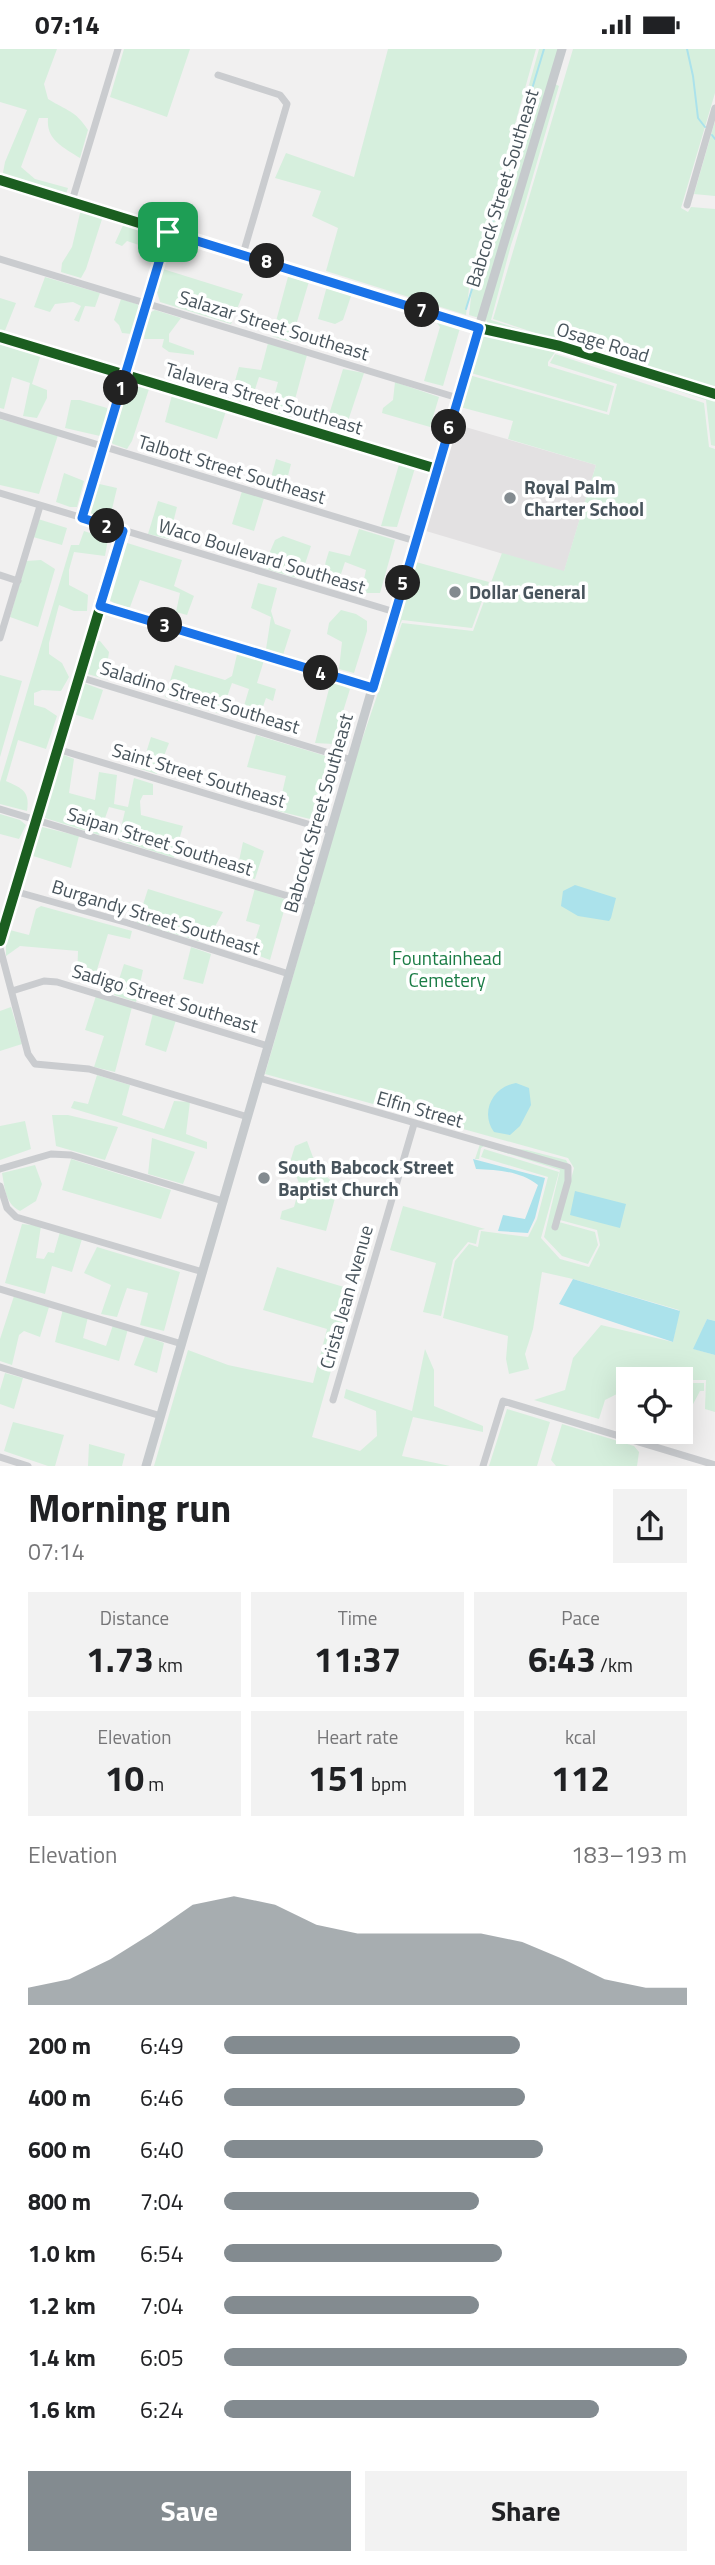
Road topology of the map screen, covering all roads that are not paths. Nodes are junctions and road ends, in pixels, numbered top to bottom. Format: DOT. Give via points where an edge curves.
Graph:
graph roads {
  1 [pos="118,49"];
  2 [pos="562,49"];
  3 [pos="218,75"];
  4 [pos="715,109"];
  5 [pos="0,180"];
  6 [pos="72,201"];
  7 [pos="687,205"];
  8 [pos="168,232"];
  9 [pos="243,254"];
  10 [pos="0,259"];
  11 [pos="147,303"];
  12 [pos="479,328"];
  13 [pos="0,337"];
  14 [pos="125,375"];
  15 [pos="715,394"];
  16 [pos="458,398"];
  17 [pos="0,415"];
  18 [pos="104,446"];
  19 [pos="437,469"];
  20 [pos="0,493"];
  21 [pos="40,506"];
  22 [pos="82,518"];
  23 [pos="123,531"];
  24 [pos="415,541"];
  25 [pos="0,575"];
  26 [pos="18,580"];
  27 [pos="100,606"];
  28 [pos="395,612"];
  29 [pos="0,638"];
  30 [pos="79,677"];
  31 [pos="373,688"];
  32 [pos="57,749"];
  33 [pos="352,760"];
  34 [pos="0,809"];
  35 [pos="36,820"];
  36 [pos="331,831"];
  37 [pos="14,891"];
  38 [pos="311,903"];
  39 [pos="0,940"];
  40 [pos="0,948"];
  41 [pos="289,974"];
  42 [pos="12,991"];
  43 [pos="268,1046"];
  44 [pos="259,1078"];
  45 [pos="248,1117"];
  46 [pos="414,1124"];
  47 [pos="0,1169"];
  48 [pos="0,1186"];
  49 [pos="223,1201"];
  50 [pos="555,1227"];
  51 [pos="203,1272"];
  52 [pos="0,1289"];
  53 [pos="182,1344"];
  54 [pos="0,1367"];
  55 [pos="333,1399"];
  56 [pos="161,1416"];
  57 [pos="0,1457"];
  58 [pos="715,1465"];
  59 [pos="28,1466"];
  60 [pos="146,1466"];
  61 [pos="483,1466"];
  1 -- 6 [label="street"];
  2 -- 12 [label="main road, Babcock Street Southeast"];
  3 -- 9 [label="street" via="280,95 288,107"];
  4 -- 7 [label="street"];
  5 -- 6 [label="street, Osage Road"];
  6 -- 8 [label="street, Osage Road"];
  8 -- 9 [label="street, Osage Road"];
  8 -- 11 [label="street"];
  9 -- 12 [label="street, Osage Road"];
  10 -- 11 [label="street, Salazar Street Southeast"];
  11 -- 14 [label="street"];
  11 -- 16 [label="street, Salazar Street Southeast"];
  12 -- 15 [label="street, Osage Road" via="560,345"];
  12 -- 16 [label="main road, Babcock Street Southeast"];
  13 -- 14 [label="street, Talavera Street Southeast"];
  14 -- 18 [label="street"];
  14 -- 19 [label="street, Talavera Street Southeast"];
  16 -- 19 [label="main road, Babcock Street Southeast"];
  17 -- 18 [label="street, Talbott Street Southeast"];
  18 -- 22 [label="street"];
  18 -- 24 [label="street, Talbott Street Southeast"];
  19 -- 24 [label="main road, Babcock Street Southeast"];
  20 -- 21 [label="street, Waco Boulevard Southeast"];
  21 -- 22 [label="street, Waco Boulevard Southeast"];
  21 -- 26 [label="street"];
  22 -- 23 [label="street, Waco Boulevard Southeast"];
  23 -- 27 [label="street"];
  23 -- 28 [label="street, Waco Boulevard Southeast"];
  24 -- 28 [label="main road, Babcock Street Southeast"];
  25 -- 26 [label="street"];
  26 -- 29 [label="street"];
  27 -- 30 [label="street"];
  27 -- 31 [label="street"];
  28 -- 31 [label="main road, Babcock Street Southeast"];
  30 -- 32 [label="street"];
  30 -- 33 [label="street, Saladino Street Southeast"];
  31 -- 33 [label="main road, Babcock Street Southeast"];
  32 -- 35 [label="street"];
  32 -- 36 [label="street, Saint Street Southeast"];
  33 -- 36 [label="main road, Babcock Street Southeast"];
  34 -- 35 [label="street, Saipan Street Southeast"];
  35 -- 37 [label="street"];
  35 -- 38 [label="street, Saipan Street Southeast"];
  36 -- 38 [label="main road, Babcock Street Southeast"];
  37 -- 39 [label="street"];
  37 -- 41 [label="street, Burgandy Street Southeast"];
  38 -- 41 [label="main road, Babcock Street Southeast"];
  40 -- 42 [label="street"];
  41 -- 43 [label="main road, Babcock Street Southeast"];
  42 -- 43 [label="street, Sadigo Street Southeast" via="44,981 57,982"];
  42 -- 45 [label="street" via="28,1054 35,1064 89,1069"];
  43 -- 44 [label="main road, Babcock Street Southeast"];
  44 -- 45 [label="main road, Babcock Street Southeast"];
  44 -- 46 [label="street, Elfin Street"];
  45 -- 49 [label="main road, Babcock Street Southeast"];
  46 -- 50 [label="street, Elfin Street" via="568,1167"];
  46 -- 55 [label="street, Crista Jean Avenue"];
  47 -- 49 [label="street" via="51,1154 71,1155"];
  48 -- 51 [label="street" via="7,1208 16,1217"];
  49 -- 51 [label="main road, Babcock Street Southeast"];
  51 -- 53 [label="main road, Babcock Street Southeast"];
  52 -- 53 [label="street"];
  53 -- 56 [label="main road, Babcock Street Southeast"];
  54 -- 56 [label="street"];
  56 -- 60 [label="main road, Babcock Street Southeast"];
  57 -- 59 [label="street"];
  58 -- 61 [label="street" via="503,1401"];
}
